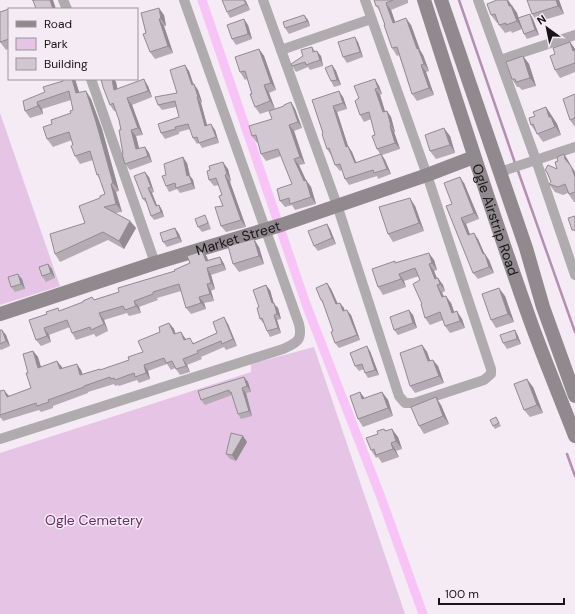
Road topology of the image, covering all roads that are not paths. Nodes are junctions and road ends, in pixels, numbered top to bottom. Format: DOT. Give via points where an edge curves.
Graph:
graph roads {
  1 [pos="184,0"];
  2 [pos="263,0"];
  3 [pos="365,0"];
  4 [pos="424,0"];
  5 [pos="441,0"];
  6 [pos="478,0"];
  7 [pos="371,19"];
  8 [pos="575,35"];
  9 [pos="281,50"];
  10 [pos="500,60"];
  11 [pos="91,80"];
  12 [pos="575,147"];
  13 [pos="474,157"];
  14 [pos="536,160"];
  15 [pos="503,171"];
  16 [pos="427,175"];
  17 [pos="337,205"];
  18 [pos="273,227"];
  19 [pos="573,260"];
  20 [pos="155,263"];
  21 [pos="575,275"];
  22 [pos="0,314"];
  23 [pos="575,396"];
  24 [pos="575,436"];
  25 [pos="0,439"];
  1 -- 18 [label="street"];
  2 -- 9 [label="street"];
  3 -- 7 [label="street"];
  4 -- 13 [label="street, Ogle Airstrip Road"];
  5 -- 15 [label="street, Ogle Airstrip Road"];
  6 -- 10 [label="street"];
  7 -- 9 [label="street"];
  7 -- 16 [label="street"];
  8 -- 10 [label="street"];
  9 -- 17 [label="street"];
  10 -- 14 [label="street"];
  11 -- 20 [label="street"];
  12 -- 14 [label="street"];
  13 -- 16 [label="street, Market Street"];
  13 -- 24 [label="street, Ogle Airstrip Road" via="532,327"];
  14 -- 15 [label="street"];
  14 -- 19 [label="street"];
  15 -- 23 [label="street, Ogle Airstrip Road" via="543,307"];
  16 -- 17 [label="street, Market Street"];
  16 -- 17 [label="street" via="491,364 491,374 476,382 414,403 405,403 399,396"];
  17 -- 18 [label="street, Market Street"];
  18 -- 20 [label="street, Market Street"];
  18 -- 25 [label="street" via="299,324 300,338 296,342 283,349"];
  19 -- 21 [label="street"];
  20 -- 22 [label="street, Market Street"];
}
